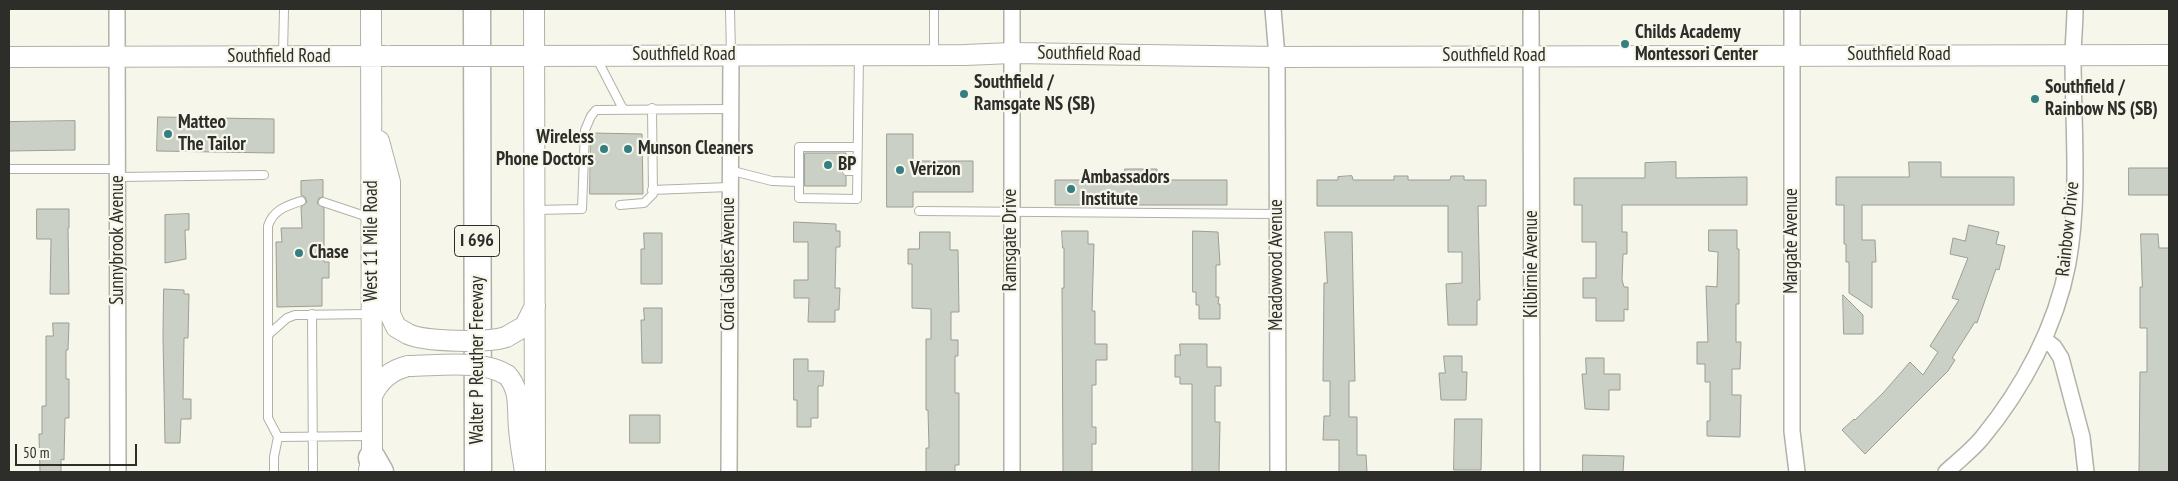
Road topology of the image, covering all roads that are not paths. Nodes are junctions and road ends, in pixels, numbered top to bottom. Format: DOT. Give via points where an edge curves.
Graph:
graph roads {
  1 [pos="117,9"];
  2 [pos="284,9"];
  3 [pos="371,9"];
  4 [pos="477,9"];
  5 [pos="534,9"];
  6 [pos="730,9"];
  7 [pos="934,9"];
  8 [pos="1012,9"];
  9 [pos="1273,9"];
  10 [pos="1531,9"];
  11 [pos="1792,9"];
  12 [pos="2075,9"];
  13 [pos="1012,53"];
  14 [pos="730,55"];
  15 [pos="858,55"];
  16 [pos="934,55"];
  17 [pos="1531,55"];
  18 [pos="1793,55"];
  19 [pos="2073,55"];
  20 [pos="2169,55"];
  21 [pos="380,56"];
  22 [pos="534,56"];
  23 [pos="595,56"];
  24 [pos="9,57"];
  25 [pos="117,57"];
  26 [pos="283,57"];
  27 [pos="1277,57"];
  28 [pos="652,108"];
  29 [pos="623,109"];
  30 [pos="730,109"];
  31 [pos="858,147"];
  32 [pos="9,169"];
  33 [pos="729,170"];
  34 [pos="847,171"];
  35 [pos="858,171"];
  36 [pos="119,173"];
  37 [pos="264,175"];
  38 [pos="799,182"];
  39 [pos="729,187"];
  40 [pos="652,190"];
  41 [pos="302,201"];
  42 [pos="323,202"];
  43 [pos="620,205"];
  44 [pos="535,210"];
  45 [pos="919,211"];
  46 [pos="1011,213"];
  47 [pos="1276,214"];
  48 [pos="381,220"];
  49 [pos="535,306"];
  50 [pos="312,314"];
  51 [pos="372,314"];
  52 [pos="268,335"];
  53 [pos="2044,339"];
  54 [pos="372,396"];
  55 [pos="278,437"];
  56 [pos="313,437"];
  57 [pos="373,460"];
  58 [pos="118,472"];
  59 [pos="274,472"];
  60 [pos="313,472"];
  61 [pos="478,472"];
  62 [pos="525,472"];
  63 [pos="535,472"];
  64 [pos="729,472"];
  65 [pos="1012,472"];
  66 [pos="1278,472"];
  67 [pos="1532,472"];
  68 [pos="1797,472"];
  69 [pos="1946,472"];
  70 [pos="2086,472"];
  1 -- 25 [label="street, Sunnybrook Avenue"];
  2 -- 26 [label="lane"];
  3 -- 21 [label="main road, West 11 Mile Road"];
  4 -- 61 [label="highway, Walter P Reuther Freeway / I 696"];
  5 -- 22 [label="main road"];
  6 -- 14 [label="lane"];
  7 -- 16 [label="lane"];
  8 -- 13 [label="street, Ramsgate Drive"];
  9 -- 27 [label="street, Meadowood Avenue"];
  10 -- 17 [label="street, Kilbirnie Avenue"];
  11 -- 18 [label="street, Margate Avenue"];
  12 -- 19 [label="street, Rainbow Drive"];
  13 -- 16 [label="main road, Southfield Road"];
  13 -- 27 [label="main road, Southfield Road"];
  13 -- 46 [label="street, Ramsgate Drive"];
  14 -- 15 [label="main road, Southfield Road"];
  14 -- 23 [label="main road, Southfield Road"];
  14 -- 30 [label="street, Coral Gables Avenue"];
  15 -- 16 [label="main road, Southfield Road"];
  15 -- 31 [label="lane"];
  17 -- 18 [label="main road, Southfield Road"];
  17 -- 27 [label="main road, Southfield Road"];
  17 -- 67 [label="street, Kilbirnie Avenue"];
  18 -- 19 [label="main road, Southfield Road"];
  18 -- 68 [label="street, Margate Avenue" via="1792,431"];
  19 -- 20 [label="main road, Southfield Road"];
  19 -- 53 [label="street, Rainbow Drive" via="2071,239 2063,285"];
  21 -- 22 [label="main road, Southfield Road, bridge"];
  21 -- 26 [label="main road, Southfield Road"];
  21 -- 48 [label="main road, West 11 Mile Road" via="371,113"];
  22 -- 23 [label="main road, Southfield Road"];
  22 -- 44 [label="main road"];
  23 -- 29 [label="lane"];
  24 -- 25 [label="main road, Southfield Road"];
  25 -- 26 [label="main road, Southfield Road"];
  25 -- 36 [label="street, Sunnybrook Avenue"];
  27 -- 47 [label="street, Meadowood Avenue"];
  28 -- 29 [label="lane"];
  28 -- 30 [label="lane"];
  28 -- 40 [label="lane"];
  29 -- 44 [label="lane" via="596,110 585,130 582,209"];
  30 -- 33 [label="street, Coral Gables Avenue"];
  31 -- 35 [label="lane"];
  31 -- 38 [label="lane" via="799,146 802,170"];
  32 -- 36 [label="lane"];
  33 -- 38 [label="lane" via="772,181"];
  33 -- 39 [label="street, Coral Gables Avenue"];
  34 -- 35 [label="lane"];
  35 -- 38 [label="lane" via="857,199 799,198"];
  36 -- 37 [label="lane"];
  36 -- 58 [label="street, Sunnybrook Avenue"];
  39 -- 40 [label="lane"];
  39 -- 64 [label="street, Coral Gables Avenue"];
  40 -- 43 [label="lane" via="644,203"];
  41 -- 52 [label="lane" via="282,208 271,217 268,226"];
  42 -- 48 [label="lane"];
  44 -- 49 [label="main road"];
  45 -- 46 [label="lane"];
  46 -- 47 [label="lane"];
  46 -- 65 [label="street, Ramsgate Drive"];
  47 -- 66 [label="street, Meadowood Avenue"];
  48 -- 49 [label="main road, bridge" via="390,314 396,327 408,334 423,339 491,340 506,337 525,326"];
  48 -- 51 [label="main road, West 11 Mile Road"];
  49 -- 63 [label="main road"];
  50 -- 51 [label="lane"];
  50 -- 52 [label="lane" via="287,318"];
  50 -- 56 [label="lane"];
  51 -- 54 [label="main road, West 11 Mile Road"];
  52 -- 55 [label="lane" via="268,418"];
  53 -- 69 [label="street, Rainbow Drive" via="2017,390 1981,439"];
  53 -- 70 [label="street" via="2061,358 2082,436"];
  54 -- 57 [label="main road, West 11 Mile Road"];
  54 -- 62 [label="main road, bridge" via="384,377 408,366 494,368 512,380 517,394 518,429"];
  55 -- 56 [label="lane"];
  55 -- 59 [label="lane"];
  56 -- 57 [label="lane"];
  56 -- 60 [label="lane"];
}
